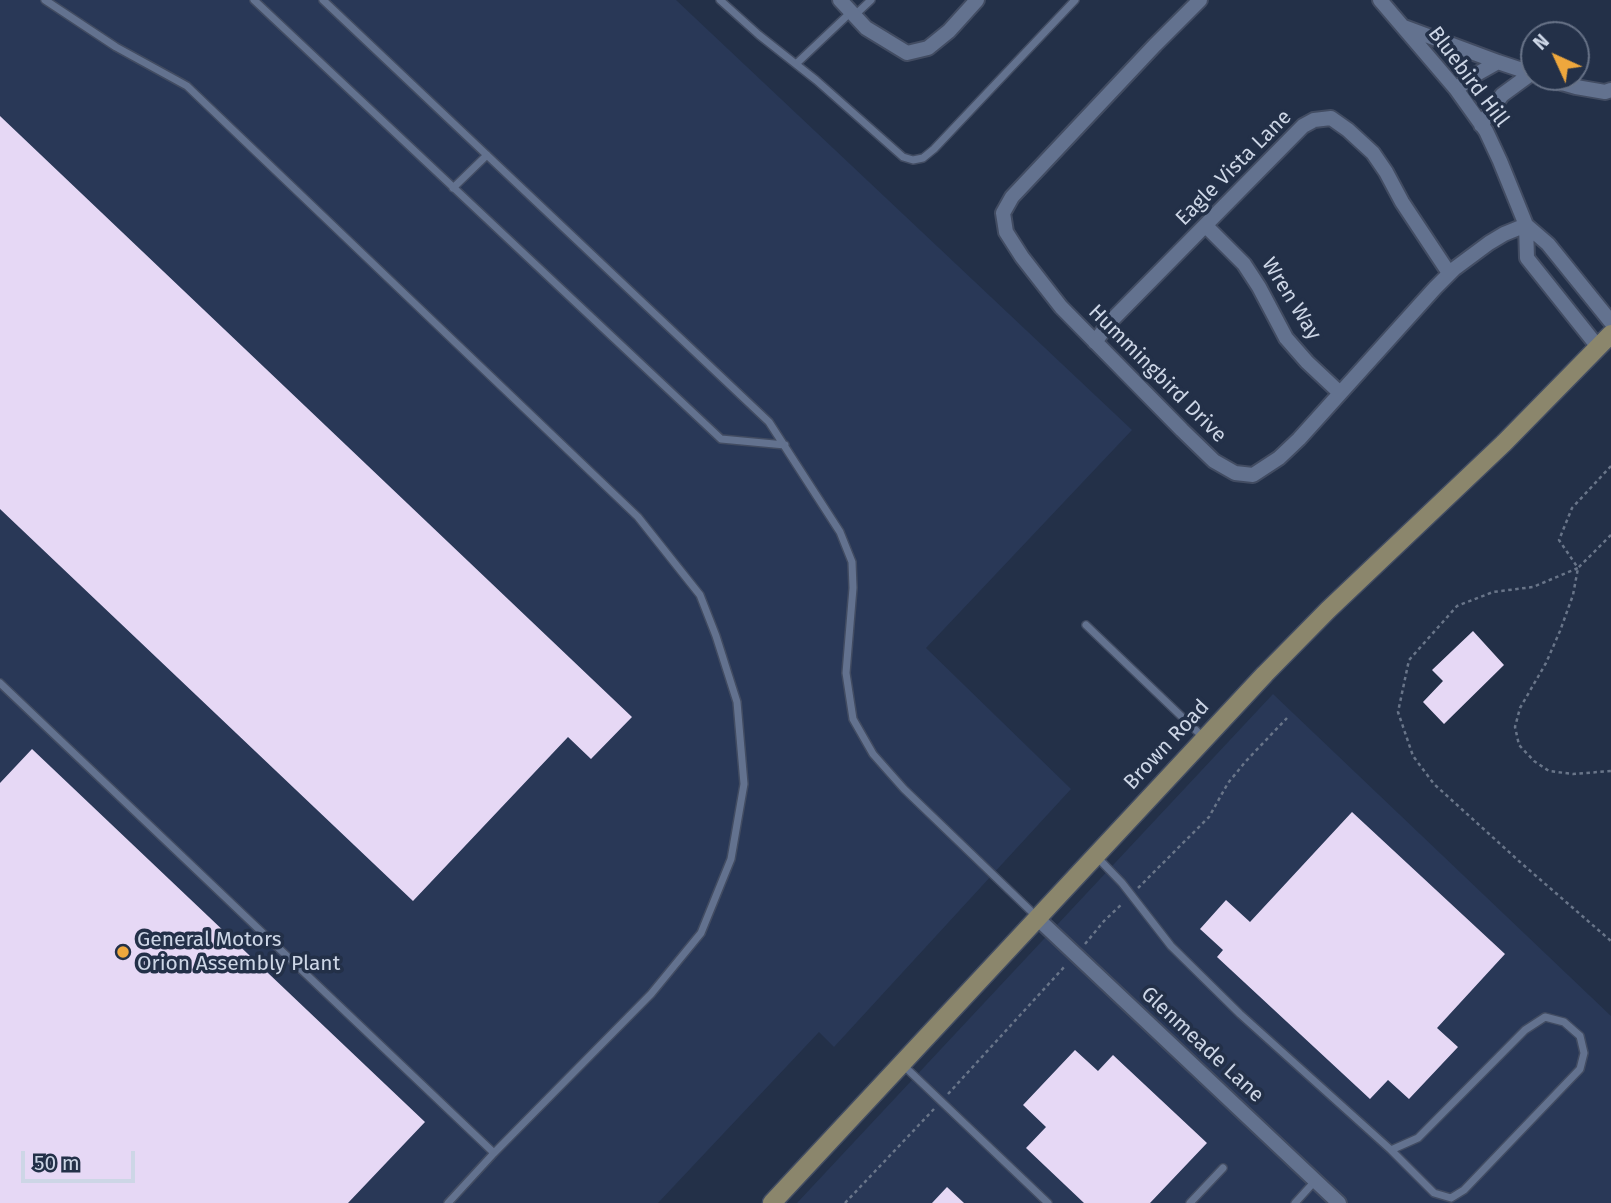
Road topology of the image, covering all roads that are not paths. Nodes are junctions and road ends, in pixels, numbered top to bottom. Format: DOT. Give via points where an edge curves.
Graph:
graph roads {
  1 [pos="45,0"];
  2 [pos="254,0"];
  3 [pos="323,0"];
  4 [pos="720,0"];
  5 [pos="840,0"];
  6 [pos="871,0"];
  7 [pos="977,0"];
  8 [pos="1075,0"];
  9 [pos="1199,0"];
  10 [pos="1380,0"];
  11 [pos="853,13"];
  12 [pos="1404,27"];
  13 [pos="1498,62"];
  14 [pos="796,64"];
  15 [pos="1520,70"];
  16 [pos="1520,84"];
  17 [pos="1456,89"];
  18 [pos="1590,89"];
  19 [pos="1611,90"];
  20 [pos="1481,125"];
  21 [pos="487,155"];
  22 [pos="453,188"];
  23 [pos="1526,225"];
  24 [pos="1206,226"];
  25 [pos="1450,273"];
  26 [pos="1611,322"];
  27 [pos="1611,334"];
  28 [pos="1095,342"];
  29 [pos="1598,348"];
  30 [pos="1340,393"];
  31 [pos="785,445"];
  32 [pos="1086,625"];
  33 [pos="0,683"];
  34 [pos="1205,738"];
  35 [pos="1095,855"];
  36 [pos="1037,918"];
  37 [pos="902,1063"];
  38 [pos="1391,1150"];
  39 [pos="494,1153"];
  40 [pos="1223,1168"];
  41 [pos="1315,1181"];
  42 [pos="775,1202"];
  43 [pos="448,1203"];
  44 [pos="1048,1203"];
  45 [pos="1190,1203"];
  46 [pos="1295,1203"];
  47 [pos="1339,1203"];
  1 -- 39 [label="lane" via="187,86 638,517 700,595 716,636 737,702 744,784 731,859 701,933 651,994"];
  2 -- 22 [label="lane"];
  3 -- 21 [label="lane"];
  4 -- 14 [label="lane"];
  5 -- 11 [label="street"];
  6 -- 11 [label="lane"];
  7 -- 11 [label="street" via="928,48 907,53 866,27"];
  8 -- 14 [label="lane" via="923,158 903,157"];
  9 -- 28 [label="street, Hummingbird Drive" via="1012,197 1003,213 1006,232 1022,257"];
  10 -- 12 [label="street, Bluebird Hill"];
  11 -- 14 [label="lane"];
  12 -- 13 [label="street"];
  12 -- 17 [label="street, Bluebird Hill"];
  13 -- 15 [label="street"];
  13 -- 17 [label="street"];
  16 -- 20 [label="street" via="1502,95"];
  17 -- 20 [label="street, Bluebird Hill"];
  18 -- 19 [label="street"];
  20 -- 23 [label="street, Bluebird Hill"];
  21 -- 22 [label="lane"];
  21 -- 31 [label="lane" via="769,422"];
  22 -- 31 [label="lane" via="721,439"];
  23 -- 25 [label="street, Hummingbird Drive" via="1489,243"];
  23 -- 26 [label="street, Bluebird Hill" via="1548,244"];
  23 -- 29 [label="street, Bluebird Hill" via="1527,258"];
  24 -- 25 [label="street, Eagle Vista Lane" via="1303,126 1331,118 1373,153"];
  24 -- 28 [label="street, Eagle Vista Lane"];
  24 -- 30 [label="street, Wren Way" via="1244,264 1286,338"];
  25 -- 30 [label="street, Hummingbird Drive"];
  27 -- 29 [label="main road, Brown Road"];
  28 -- 30 [label="street, Hummingbird Drive" via="1214,461 1235,473 1253,475 1279,458"];
  29 -- 34 [label="main road, Brown Road" via="1328,610"];
  31 -- 36 [label="lane" via="840,532 852,562 846,673 853,719 873,754 904,789"];
  32 -- 34 [label="lane"];
  33 -- 39 [label="lane"];
  34 -- 35 [label="main road, Brown Road"];
  35 -- 36 [label="main road, Brown Road"];
  35 -- 38 [label="lane" via="1180,956"];
  36 -- 37 [label="main road, Brown Road"];
  36 -- 41 [label="street, Glenmeade Lane"];
  37 -- 42 [label="main road, Brown Road"];
  37 -- 44 [label="lane"];
  38 -- 38 [label="lane" via="1418,1138 1525,1030 1545,1017 1564,1022 1580,1036 1584,1053 1580,1069 1464,1190 1451,1198 1434,1193"];
  39 -- 43 [label="lane"];
  40 -- 45 [label="lane"];
  41 -- 46 [label="lane"];
  41 -- 47 [label="street, Glenmeade Lane"];
}
